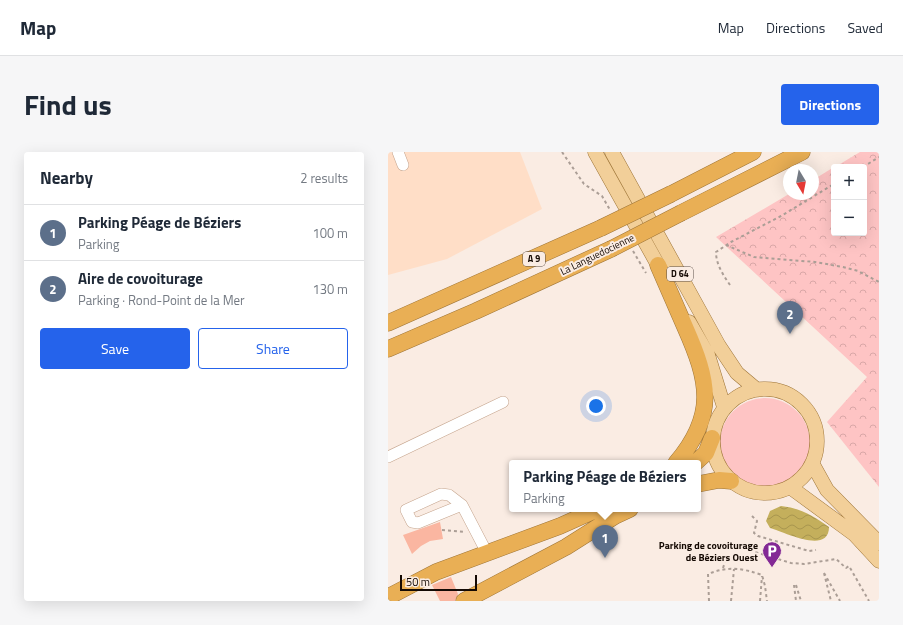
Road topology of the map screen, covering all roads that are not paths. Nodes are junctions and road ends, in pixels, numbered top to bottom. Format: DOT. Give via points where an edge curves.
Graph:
graph roads {
  1 [pos="398,152"];
  2 [pos="595,152"];
  3 [pos="612,152"];
  4 [pos="753,152"];
  5 [pos="802,152"];
  6 [pos="403,165"];
  7 [pos="658,265"];
  8 [pos="388,323"];
  9 [pos="388,349"];
  10 [pos="756,389"];
  11 [pos="504,402"];
  12 [pos="724,407"];
  13 [pos="712,438"];
  14 [pos="388,457"];
  15 [pos="679,460"];
  16 [pos="698,460"];
  17 [pos="812,463"];
  18 [pos="731,481"];
  19 [pos="701,483"];
  20 [pos="790,487"];
  21 [pos="462,505"];
  22 [pos="591,512"];
  23 [pos="624,512"];
  24 [pos="879,543"];
  25 [pos="487,553"];
  26 [pos="879,561"];
  27 [pos="388,597"];
  28 [pos="464,601"];
  1 -- 6 [label="lane"];
  2 -- 7 [label="main road, D 64"];
  3 -- 10 [label="main road, D 64" via="719,346 737,373"];
  4 -- 8 [label="highway, La Languedocienne / A 9, bridge" via="601,228"];
  5 -- 9 [label="highway, La Languedocienne / A 9, bridge" via="611,249"];
  7 -- 12 [label="main road, D 64" via="708,355"];
  7 -- 15 [label="highway" via="700,360 704,383 705,404 697,432"];
  10 -- 12 [label="main road" via="744,393"];
  10 -- 17 [label="main road" via="771,389 785,393 808,410 817,436 817,450"];
  11 -- 14 [label="lane"];
  12 -- 13 [label="main road" via="716,422"];
  13 -- 16 [label="highway" via="706,453"];
  13 -- 18 [label="main road" via="714,454 720,469"];
  17 -- 20 [label="main road" via="803,477"];
  17 -- 24 [label="main road" via="827,490"];
  18 -- 19 [label="highway"];
  18 -- 20 [label="main road" via="749,491 763,493 777,492"];
  20 -- 26 [label="main road" via="854,534"];
  21 -- 25 [label="lane"];
  22 -- 25 [label="highway"];
  23 -- 28 [label="highway" via="566,547"];
  25 -- 27 [label="highway" via="436,572"];
}
